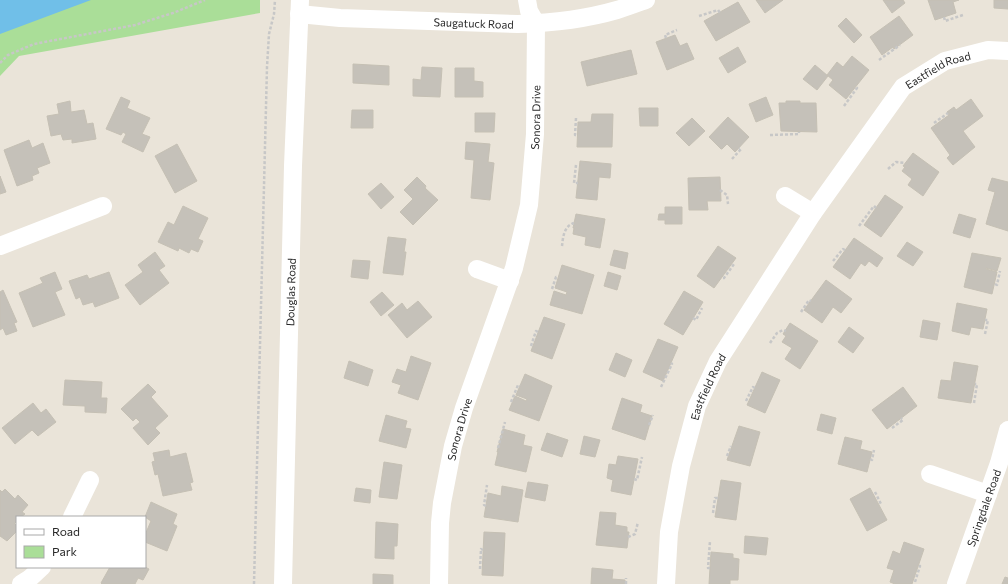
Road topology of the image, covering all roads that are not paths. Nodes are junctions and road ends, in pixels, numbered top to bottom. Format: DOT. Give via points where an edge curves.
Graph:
graph roads {
  1 [pos="527,0"];
  2 [pos="646,0"];
  3 [pos="300,7"];
  4 [pos="536,23"];
  5 [pos="1008,51"];
  6 [pos="785,196"];
  7 [pos="103,206"];
  8 [pos="813,213"];
  9 [pos="0,246"];
  10 [pos="477,269"];
  11 [pos="510,281"];
  12 [pos="1008,430"];
  13 [pos="930,474"];
  14 [pos="90,480"];
  15 [pos="988,494"];
  16 [pos="72,516"];
  17 [pos="41,568"];
  18 [pos="21,584"];
  19 [pos="283,584"];
  20 [pos="439,584"];
  21 [pos="666,584"];
  22 [pos="956,584"];
  1 -- 4 [label="street"];
  2 -- 4 [label="street, Saugatuck Road" via="616,10"];
  3 -- 4 [label="street, Saugatuck Road" via="347,19"];
  3 -- 19 [label="street, Douglas Road" via="293,166"];
  4 -- 11 [label="street, Sonora Drive" via="534,134 529,206"];
  5 -- 8 [label="street, Eastfield Road" via="988,50 945,62 903,87"];
  6 -- 8 [label="street"];
  7 -- 9 [label="street"];
  8 -- 21 [label="street, Eastfield Road" via="718,361 697,406 681,466 669,532"];
  10 -- 11 [label="street"];
  11 -- 20 [label="street, Sonora Drive" via="464,408 453,446 440,523"];
  12 -- 15 [label="street, Springdale Road"];
  13 -- 15 [label="street"];
  14 -- 16 [label="street"];
  15 -- 22 [label="street, Springdale Road"];
  17 -- 18 [label="street"];
}
